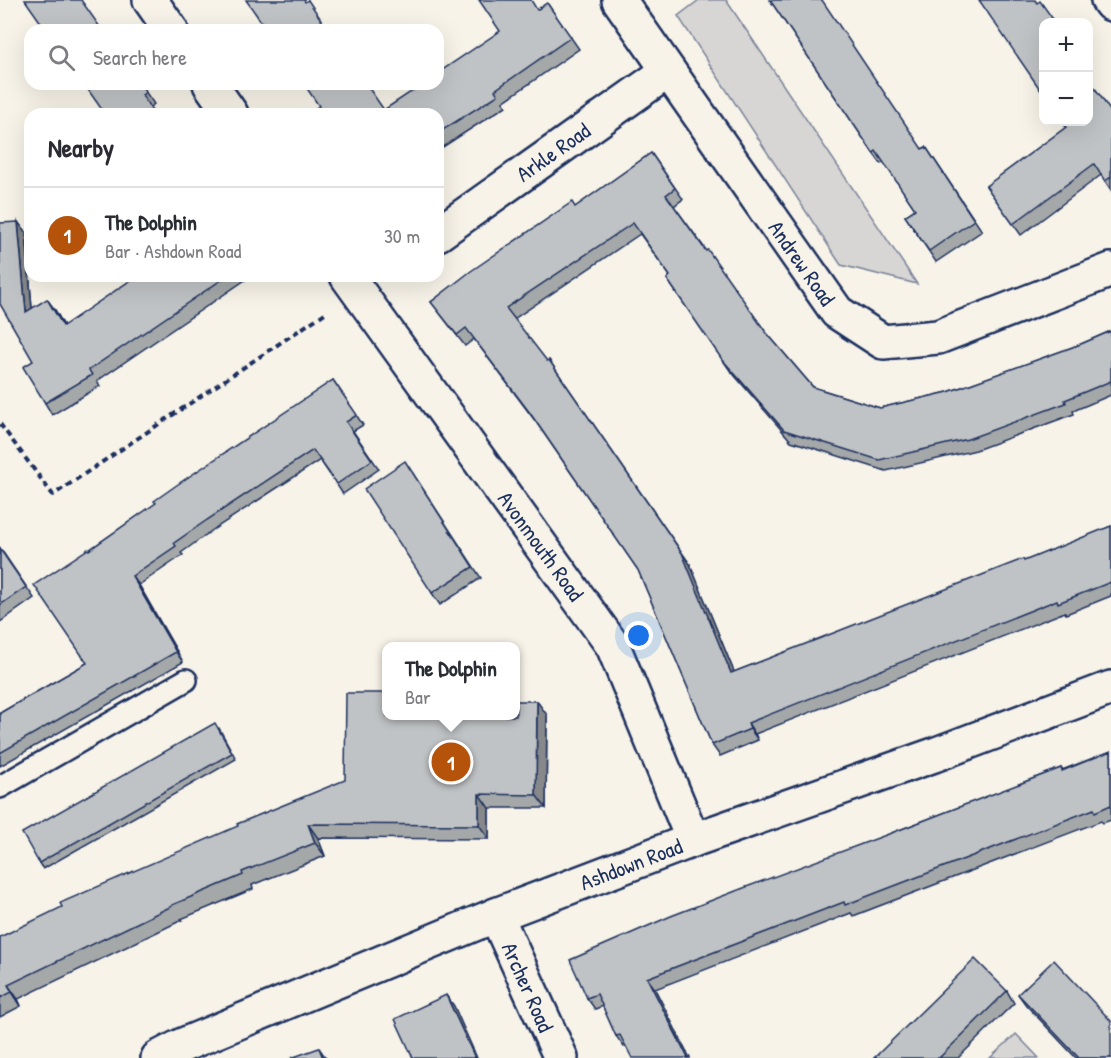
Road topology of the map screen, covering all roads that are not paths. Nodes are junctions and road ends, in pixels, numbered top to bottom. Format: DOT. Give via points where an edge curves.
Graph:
graph roads {
  1 [pos="150,0"];
  2 [pos="619,0"];
  3 [pos="1108,0"];
  4 [pos="1111,4"];
  5 [pos="167,24"];
  6 [pos="668,71"];
  7 [pos="214,90"];
  8 [pos="227,108"];
  9 [pos="444,230"];
  10 [pos="1111,270"];
  11 [pos="362,282"];
  12 [pos="186,680"];
  13 [pos="1111,688"];
  14 [pos="0,787"];
  15 [pos="693,840"];
  16 [pos="496,915"];
  17 [pos="176,1054"];
  18 [pos="561,1058"];
  1 -- 5 [label="street"];
  2 -- 6 [label="street, Andrew Road"];
  3 -- 4 [label="street"];
  6 -- 9 [label="street, Arkle Road"];
  6 -- 10 [label="street, Andrew Road" via="837,312 882,342 938,337"];
  7 -- 8 [label="street"];
  11 -- 15 [label="street, Avonmouth Road" via="613,646"];
  12 -- 14 [label="lane"];
  13 -- 15 [label="street, Ashdown Road"];
  15 -- 16 [label="street, Ashdown Road"];
  16 -- 17 [label="street, Ashdown Road"];
  16 -- 18 [label="street, Archer Road"];
}
